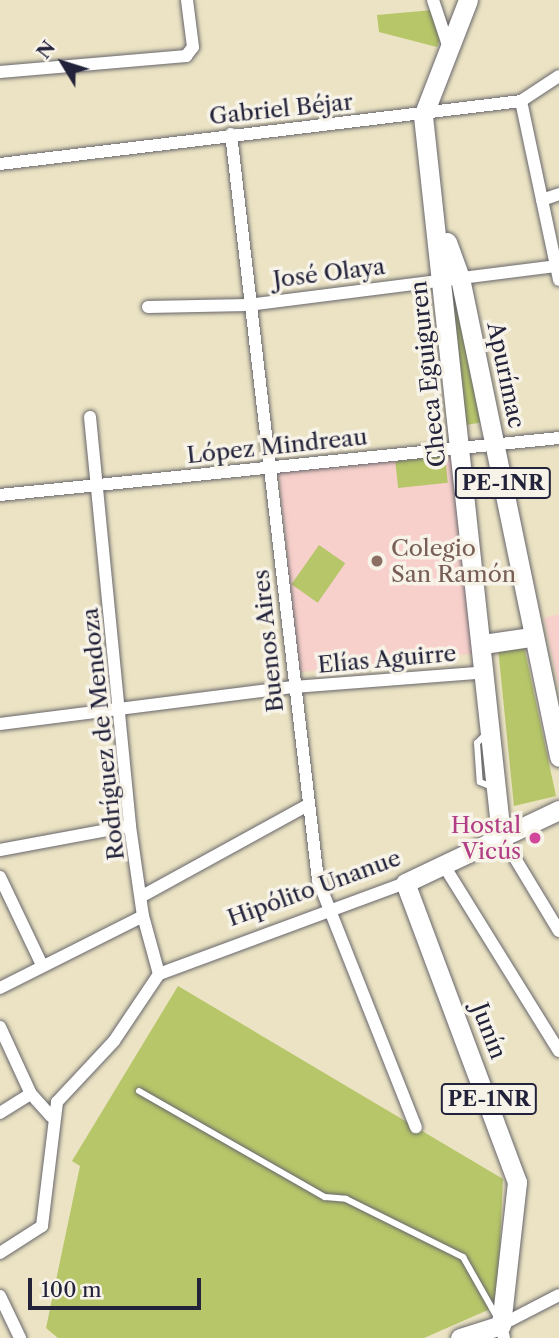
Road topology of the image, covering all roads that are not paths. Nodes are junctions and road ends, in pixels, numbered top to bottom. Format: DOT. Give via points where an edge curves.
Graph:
graph roads {
  1 [pos="187,0"];
  2 [pos="433,0"];
  3 [pos="468,0"];
  4 [pos="449,48"];
  5 [pos="0,72"];
  6 [pos="559,76"];
  7 [pos="521,101"];
  8 [pos="423,116"];
  9 [pos="231,134"];
  10 [pos="0,164"];
  11 [pos="559,194"];
  12 [pos="542,200"];
  13 [pos="556,266"];
  14 [pos="451,279"];
  15 [pos="559,280"];
  16 [pos="248,305"];
  17 [pos="148,307"];
  18 [pos="90,417"];
  19 [pos="559,438"];
  20 [pos="496,445"];
  21 [pos="460,449"];
  22 [pos="270,466"];
  23 [pos="99,487"];
  24 [pos="0,495"];
  25 [pos="531,637"];
  26 [pos="484,644"];
  27 [pos="486,672"];
  28 [pos="293,687"];
  29 [pos="121,711"];
  30 [pos="0,723"];
  31 [pos="559,757"];
  32 [pos="308,805"];
  33 [pos="559,810"];
  34 [pos="130,826"];
  35 [pos="501,835"];
  36 [pos="0,850"];
  37 [pos="443,864"];
  38 [pos="0,877"];
  39 [pos="404,883"];
  40 [pos="144,895"];
  41 [pos="328,915"];
  42 [pos="143,916"];
  43 [pos="559,931"];
  44 [pos="41,963"];
  45 [pos="159,974"];
  46 [pos="0,988"];
  47 [pos="0,1027"];
  48 [pos="559,1051"];
  49 [pos="139,1091"];
  50 [pos="31,1094"];
  51 [pos="0,1113"];
  52 [pos="51,1116"];
  53 [pos="416,1127"];
  54 [pos="0,1254"];
  55 [pos="559,1295"];
  56 [pos="0,1296"];
  57 [pos="502,1332"];
  58 [pos="20,1338"];
  59 [pos="460,1338"];
  1 -- 5 [label="street" via="193,47 186,56"];
  2 -- 4 [label="street"];
  3 -- 4 [label="main road, Checa Eguiguren"];
  4 -- 8 [label="main road, Checa Eguiguren"];
  6 -- 7 [label="street, Gabriel Béjar"];
  7 -- 8 [label="street, Gabriel Béjar"];
  7 -- 12 [label="street"];
  8 -- 9 [label="street, Gabriel Béjar"];
  8 -- 14 [label="main road, Checa Eguiguren"];
  9 -- 10 [label="street, Gabriel Béjar"];
  9 -- 16 [label="street, Buenos Aires"];
  11 -- 12 [label="street"];
  12 -- 13 [label="street"];
  13 -- 14 [label="street, José Olaya"];
  13 -- 15 [label="street"];
  14 -- 16 [label="street, José Olaya"];
  14 -- 20 [label="main road, Apurímac / PE-1NR"];
  14 -- 21 [label="main road, Checa Eguiguren"];
  16 -- 17 [label="street, José Olaya"];
  16 -- 22 [label="street, Buenos Aires"];
  18 -- 23 [label="street, Rodríguez de Mendoza"];
  19 -- 20 [label="street, López Mindreau"];
  20 -- 21 [label="street, López Mindreau"];
  20 -- 25 [label="main road, Apurímac / PE-1NR"];
  21 -- 22 [label="street, López Mindreau"];
  21 -- 26 [label="main road, Checa Eguiguren"];
  22 -- 23 [label="street, López Mindreau"];
  22 -- 28 [label="street, Buenos Aires"];
  23 -- 24 [label="street, López Mindreau"];
  23 -- 29 [label="street, Rodríguez de Mendoza"];
  25 -- 26 [label="main road"];
  25 -- 31 [label="main road, Apurímac / PE-1NR"];
  26 -- 27 [label="main road, Checa Eguiguren"];
  27 -- 28 [label="street, Elías Aguirre"];
  27 -- 35 [label="main road, Checa Eguiguren"];
  28 -- 29 [label="street, Elías Aguirre"];
  28 -- 32 [label="street, Buenos Aires"];
  29 -- 30 [label="street, Elías Aguirre"];
  29 -- 34 [label="street, Rodríguez de Mendoza"];
  32 -- 40 [label="street"];
  32 -- 41 [label="street, Buenos Aires"];
  33 -- 35 [label="main road, Hipólito Unanue"];
  34 -- 36 [label="street"];
  34 -- 40 [label="street, Rodríguez de Mendoza"];
  35 -- 37 [label="main road, Hipólito Unanue"];
  35 -- 43 [label="street"];
  37 -- 39 [label="main road, Hipólito Unanue"];
  37 -- 48 [label="street"];
  38 -- 44 [label="street"];
  39 -- 41 [label="street, Hipólito Unanue"];
  39 -- 57 [label="main road, Junín / PE-1NR" via="517,1182"];
  40 -- 42 [label="street, Rodríguez de Mendoza"];
  41 -- 45 [label="street, Hipólito Unanue" via="277,926"];
  41 -- 53 [label="street, Buenos Aires"];
  42 -- 44 [label="street"];
  42 -- 45 [label="street, Rodríguez de Mendoza"];
  44 -- 46 [label="street"];
  45 -- 52 [label="street"];
  47 -- 50 [label="street"];
  49 -- 57 [label="lane" via="325,1197 346,1199 463,1257"];
  50 -- 51 [label="street"];
  50 -- 52 [label="street"];
  52 -- 54 [label="street" via="41,1226"];
  55 -- 57 [label="street"];
  56 -- 58 [label="street"];
  57 -- 59 [label="main road"];
}
